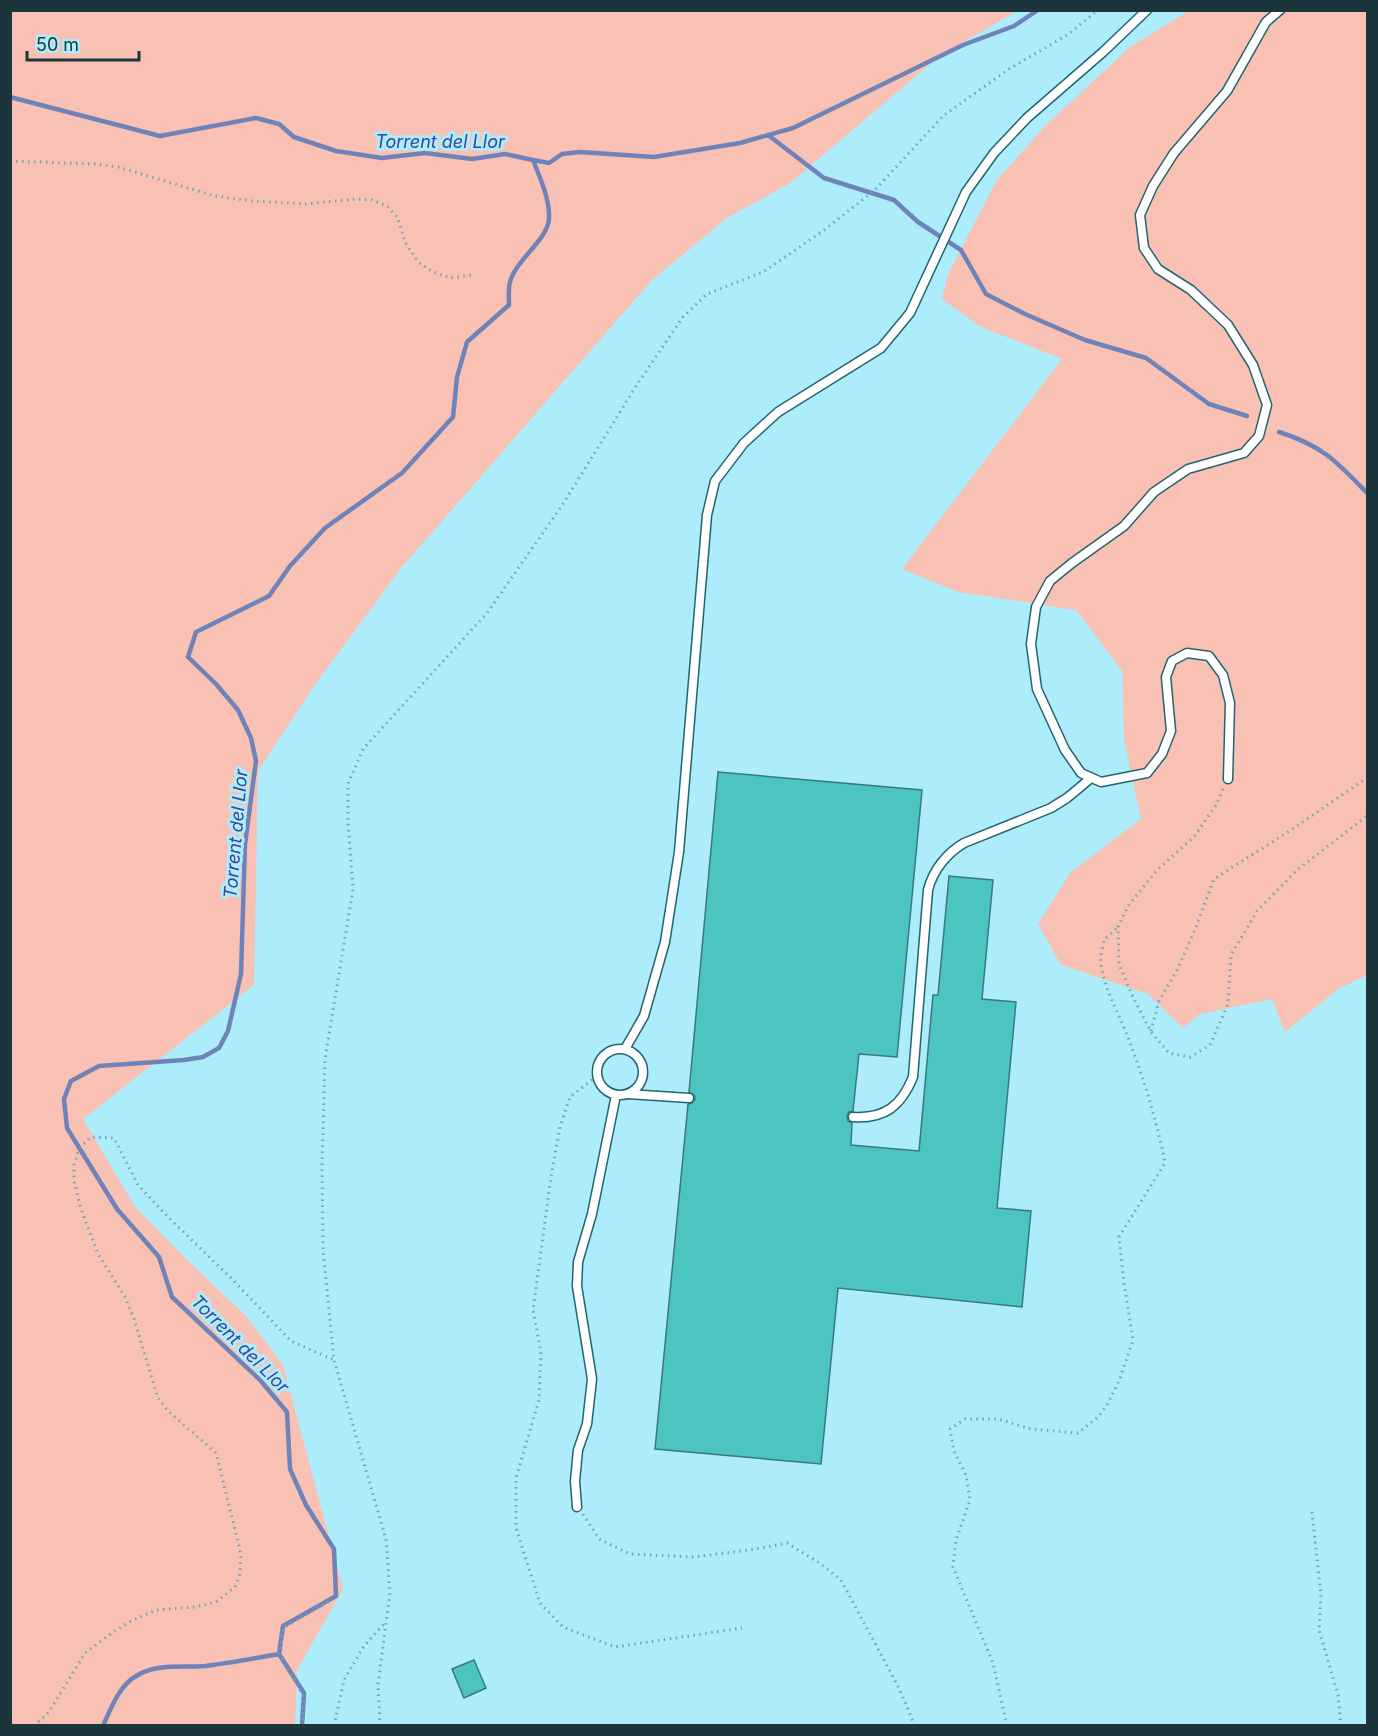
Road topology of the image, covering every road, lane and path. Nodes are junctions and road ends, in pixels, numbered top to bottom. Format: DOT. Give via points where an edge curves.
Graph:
graph roads {
  1 [pos="1098,10"];
  2 [pos="1147,10"];
  3 [pos="1280,10"];
  4 [pos="10,160"];
  5 [pos="471,275"];
  6 [pos="1091,778"];
  7 [pos="1368,778"];
  8 [pos="1228,779"];
  9 [pos="1368,815"];
  10 [pos="1118,927"];
  11 [pos="1151,1032"];
  12 [pos="625,1049"];
  13 [pos="597,1076"];
  14 [pos="627,1094"];
  15 [pos="616,1095"];
  16 [pos="688,1098"];
  17 [pos="853,1118"];
  18 [pos="334,1360"];
  19 [pos="577,1507"];
  20 [pos="1312,1512"];
  21 [pos="332,1600"];
  22 [pos="386,1622"];
  23 [pos="741,1628"];
  24 [pos="34,1725"];
  25 [pos="302,1725"];
  26 [pos="334,1725"];
  27 [pos="380,1725"];
  28 [pos="915,1725"];
  29 [pos="1007,1725"];
  30 [pos="1341,1725"];
  1 -- 18 [label="path" via="1067,35 1009,69 943,116 875,190 823,231 763,272 707,294 683,317 563,504 487,613 363,749 348,784 353,890 325,1059 323,1250"];
  2 -- 12 [label="lane" via="1027,118 994,153 966,192 910,313 881,348 778,412 744,443 715,481 707,515 679,852 662,952 644,1016"];
  3 -- 6 [label="lane" via="1266,22 1227,91 1174,153 1140,215 1144,248 1158,269 1191,290 1228,325 1253,365 1267,405 1259,436 1244,453 1188,469 1154,492 1124,526 1050,581 1036,607 1031,644 1037,689 1065,750 1081,773"];
  4 -- 5 [label="path" via="118,167 215,196 252,201 306,204 372,200 387,206 398,218 405,242 418,262 450,278"];
  6 -- 8 [label="lane" via="1101,782 1147,773 1162,754 1171,731 1166,677 1172,661 1187,653 1209,656 1223,675 1230,703"];
  6 -- 17 [label="lane" via="1051,808 964,843 941,863 928,890 913,1077 902,1098 889,1110 870,1118"];
  7 -- 11 [label="path" via="1214,879 1177,970 1159,1001"];
  8 -- 10 [label="path" via="1194,837 1157,870 1128,906"];
  9 -- 11 [label="path" via="1296,871 1257,911 1231,955 1228,1004 1210,1046 1190,1057 1169,1053"];
  10 -- 11 [label="path" via="1119,964"];
  10 -- 29 [label="path" via="1104,940 1101,961 1107,989 1144,1081 1165,1163 1119,1237 1133,1340 1119,1382 1098,1417 1078,1433 1031,1429 998,1419 965,1419 950,1429 970,1500 956,1540 953,1567 993,1663"];
  12 -- 13 [label="lane" via="604,1055"];
  12 -- 14 [label="lane" via="638,1057 643,1071 639,1085"];
  13 -- 15 [label="lane" via="603,1088"];
  13 -- 23 [label="path" via="570,1097 551,1177 534,1310 541,1353 539,1400 516,1478 516,1528 540,1604 563,1627 615,1647"];
  14 -- 15 [label="lane"];
  14 -- 16 [label="lane"];
  15 -- 19 [label="lane" via="592,1214 578,1262 577,1286 592,1379 587,1424 578,1450"];
  18 -- 22 [label="path" via="386,1539 390,1593"];
  18 -- 24 [label="path" via="291,1341 169,1218 138,1185 114,1138 91,1137 79,1149 74,1165 77,1195 98,1254 134,1319 158,1398 216,1453 241,1554 240,1574 234,1587 216,1602 156,1610 112,1633 85,1653 49,1712"];
  19 -- 28 [label="path" via="600,1539 630,1554 693,1557 787,1543 821,1564 841,1580"];
  20 -- 30 [label="path" via="1321,1595 1319,1630 1338,1695"];
  21 -- 25 [label="path" via="283,1628 280,1656 304,1697"];
  22 -- 26 [label="path" via="364,1646 344,1680"];
  22 -- 27 [label="path" via="378,1684"];
}
